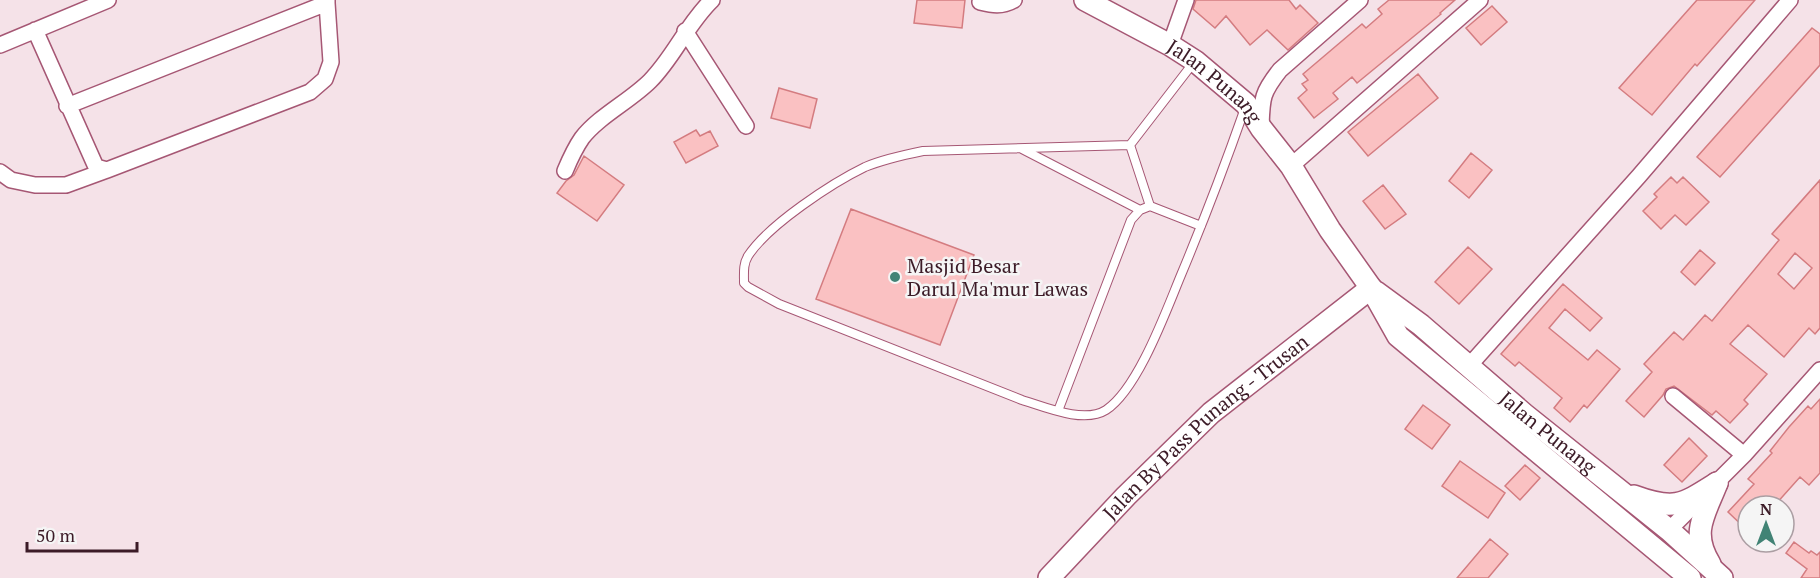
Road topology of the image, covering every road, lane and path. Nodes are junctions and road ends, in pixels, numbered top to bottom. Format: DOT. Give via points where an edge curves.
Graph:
graph roads {
  1 [pos="108,0"];
  2 [pos="712,0"];
  3 [pos="1014,0"];
  4 [pos="1086,0"];
  5 [pos="1186,0"];
  6 [pos="1360,0"];
  7 [pos="1480,0"];
  8 [pos="1790,0"];
  9 [pos="327,1"];
  10 [pos="980,2"];
  11 [pos="35,30"];
  12 [pos="685,31"];
  13 [pos="0,45"];
  14 [pos="1170,45"];
  15 [pos="1195,61"];
  16 [pos="1246,104"];
  17 [pos="67,106"];
  18 [pos="747,126"];
  19 [pos="1261,128"];
  20 [pos="1130,144"];
  21 [pos="1022,148"];
  22 [pos="1291,166"];
  23 [pos="107,170"];
  24 [pos="565,171"];
  25 [pos="0,172"];
  26 [pos="1150,207"];
  27 [pos="1140,210"];
  28 [pos="1201,226"];
  29 [pos="1371,288"];
  30 [pos="1468,367"];
  31 [pos="1820,370"];
  32 [pos="1674,396"];
  33 [pos="1058,411"];
  34 [pos="1744,455"];
  35 [pos="1717,483"];
  36 [pos="1619,490"];
  37 [pos="1669,530"];
  38 [pos="1653,548"];
  39 [pos="1719,576"];
  40 [pos="1049,578"];
  41 [pos="1690,578"];
  1 -- 11 [label="street"];
  2 -- 12 [label="street"];
  3 -- 10 [label="street" via="994,6"];
  4 -- 14 [label="street, Jalan Punang"];
  5 -- 14 [label="street"];
  6 -- 19 [label="street" via="1269,84 1262,96"];
  7 -- 22 [label="street"];
  8 -- 30 [label="street"];
  9 -- 17 [label="street"];
  9 -- 23 [label="street" via="331,62 325,79 310,92"];
  11 -- 13 [label="street"];
  11 -- 17 [label="street"];
  12 -- 18 [label="street"];
  12 -- 24 [label="street" via="650,81 584,135"];
  14 -- 15 [label="street, Jalan Punang"];
  15 -- 16 [label="street, Jalan Punang"];
  15 -- 20 [label="lane"];
  16 -- 19 [label="street, Jalan Punang"];
  16 -- 28 [label="lane"];
  17 -- 23 [label="street" via="96,167"];
  19 -- 22 [label="street, Jalan Punang"];
  20 -- 21 [label="lane"];
  20 -- 26 [label="lane"];
  21 -- 27 [label="lane"];
  21 -- 33 [label="lane" via="923,151 866,167 821,192 759,243 745,263 744,283 779,304"];
  22 -- 29 [label="street, Jalan Punang"];
  23 -- 25 [label="street" via="66,185 35,185 11,180"];
  26 -- 27 [label="lane"];
  26 -- 28 [label="lane"];
  27 -- 33 [label="lane" via="1131,220"];
  28 -- 33 [label="lane" via="1155,338 1126,391 1105,411 1083,416"];
  29 -- 30 [label="street, Jalan Punang"];
  29 -- 38 [label="street, Jalan Punang" via="1398,336"];
  29 -- 40 [label="street, Jalan By Pass Punang - Trusan" via="1211,413"];
  30 -- 36 [label="street, Jalan Punang"];
  31 -- 34 [label="street"];
  32 -- 34 [label="street"];
  34 -- 35 [label="street"];
  35 -- 36 [label="street" via="1676,505 1657,504"];
  35 -- 37 [label="street"];
  35 -- 39 [label="street" via="1699,529 1702,551"];
  36 -- 37 [label="street, Jalan Punang"];
  37 -- 38 [label="street"];
  37 -- 39 [label="street, Jalan Punang"];
  38 -- 41 [label="street, Jalan Punang"];
}
